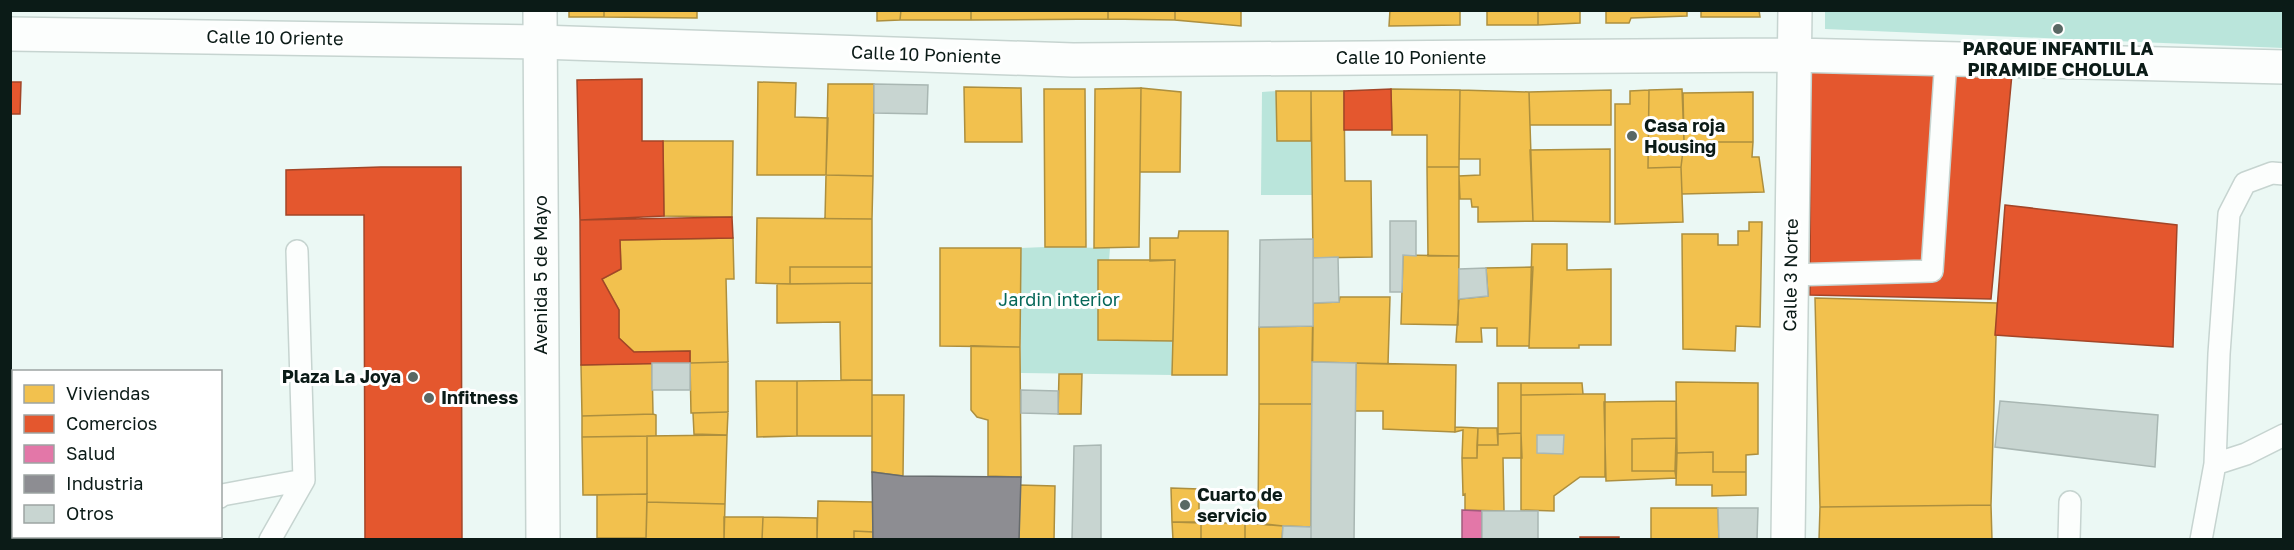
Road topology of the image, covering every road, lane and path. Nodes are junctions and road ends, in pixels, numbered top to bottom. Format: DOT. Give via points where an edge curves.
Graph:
graph roads {
  1 [pos="1794,10"];
  2 [pos="540,26"];
  3 [pos="10,34"];
  4 [pos="1794,55"];
  5 [pos="1946,58"];
  6 [pos="2283,67"];
  7 [pos="2283,174"];
  8 [pos="297,251"];
  9 [pos="1791,275"];
  10 [pos="2283,435"];
  11 [pos="2215,464"];
  12 [pos="304,480"];
  13 [pos="222,495"];
  14 [pos="2070,502"];
  15 [pos="270,540"];
  16 [pos="543,540"];
  17 [pos="1788,540"];
  18 [pos="2069,540"];
  19 [pos="2201,540"];
  1 -- 4 [label="street, Calle 3 Norte"];
  2 -- 3 [label="street, Calle 10 Oriente"];
  2 -- 4 [label="street, Calle 10 Poniente" via="1073,60"];
  2 -- 16 [label="street, Avenida 5 de Mayo"];
  4 -- 5 [label="street, Calle 10 Poniente"];
  4 -- 9 [label="street, Calle 3 Norte"];
  5 -- 6 [label="street, Calle 10 Poniente"];
  5 -- 9 [label="lane" via="1932,272"];
  7 -- 11 [label="lane" via="2272,173 2245,183 2229,214"];
  8 -- 12 [label="lane"];
  9 -- 17 [label="street, Calle 3 Norte"];
  10 -- 11 [label="lane"];
  11 -- 19 [label="lane"];
  12 -- 13 [label="lane"];
  12 -- 15 [label="lane"];
  14 -- 18 [label="lane"];
}
